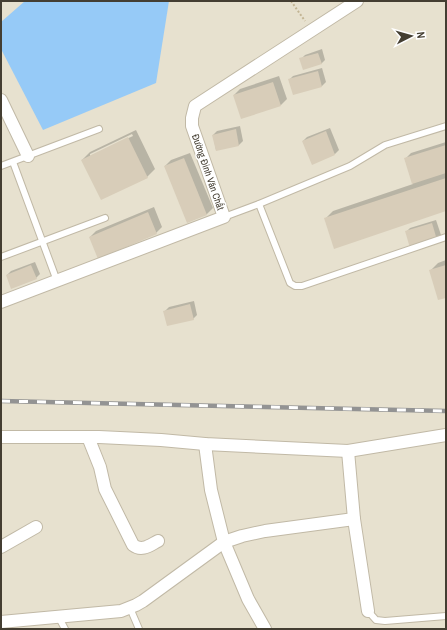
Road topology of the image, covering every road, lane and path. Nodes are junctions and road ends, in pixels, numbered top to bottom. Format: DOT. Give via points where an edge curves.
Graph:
graph roads {
  1 [pos="291,1"];
  2 [pos="356,1"];
  3 [pos="311,30"];
  4 [pos="1,100"];
  5 [pos="446,126"];
  6 [pos="99,129"];
  7 [pos="28,156"];
  8 [pos="13,162"];
  9 [pos="1,166"];
  10 [pos="259,204"];
  11 [pos="224,216"];
  12 [pos="105,218"];
  13 [pos="446,237"];
  14 [pos="43,242"];
  15 [pos="1,257"];
  16 [pos="57,281"];
  17 [pos="1,302"];
  18 [pos="446,435"];
  19 [pos="1,437"];
  20 [pos="88,437"];
  21 [pos="205,444"];
  22 [pos="348,451"];
  23 [pos="354,519"];
  24 [pos="36,527"];
  25 [pos="158,541"];
  26 [pos="224,542"];
  27 [pos="1,547"];
  28 [pos="130,608"];
  29 [pos="368,611"];
  30 [pos="58,616"];
  31 [pos="446,616"];
  32 [pos="1,622"];
  33 [pos="65,629"];
  34 [pos="139,629"];
  35 [pos="265,629"];
  1 -- 3 [label="path"];
  2 -- 3 [label="street, Đường Đinh Văn Chất"];
  3 -- 11 [label="street, Đường Đinh Văn Chất" via="194,106 192,126"];
  4 -- 7 [label="street"];
  5 -- 10 [label="lane" via="385,145 350,166"];
  6 -- 7 [label="lane"];
  7 -- 8 [label="lane"];
  8 -- 9 [label="lane"];
  8 -- 14 [label="lane"];
  10 -- 11 [label="lane"];
  10 -- 13 [label="lane" via="290,283 295,286 320,281"];
  11 -- 16 [label="street, Đường Đinh Văn Chất"];
  12 -- 14 [label="lane"];
  14 -- 15 [label="lane"];
  14 -- 16 [label="lane"];
  16 -- 17 [label="street, Đường Đinh Văn Chất"];
  18 -- 22 [label="street"];
  19 -- 20 [label="street"];
  20 -- 21 [label="street"];
  20 -- 25 [label="street" via="100,467 105,489 132,543 139,549"];
  21 -- 22 [label="street"];
  21 -- 26 [label="street"];
  22 -- 23 [label="street"];
  23 -- 26 [label="street" via="265,531"];
  23 -- 29 [label="street"];
  24 -- 27 [label="street"];
  26 -- 28 [label="street"];
  26 -- 35 [label="street" via="248,599"];
  28 -- 30 [label="street"];
  28 -- 34 [label="lane"];
  29 -- 31 [label="lane" via="376,620 381,621"];
  30 -- 32 [label="street"];
  30 -- 33 [label="lane"];
}
